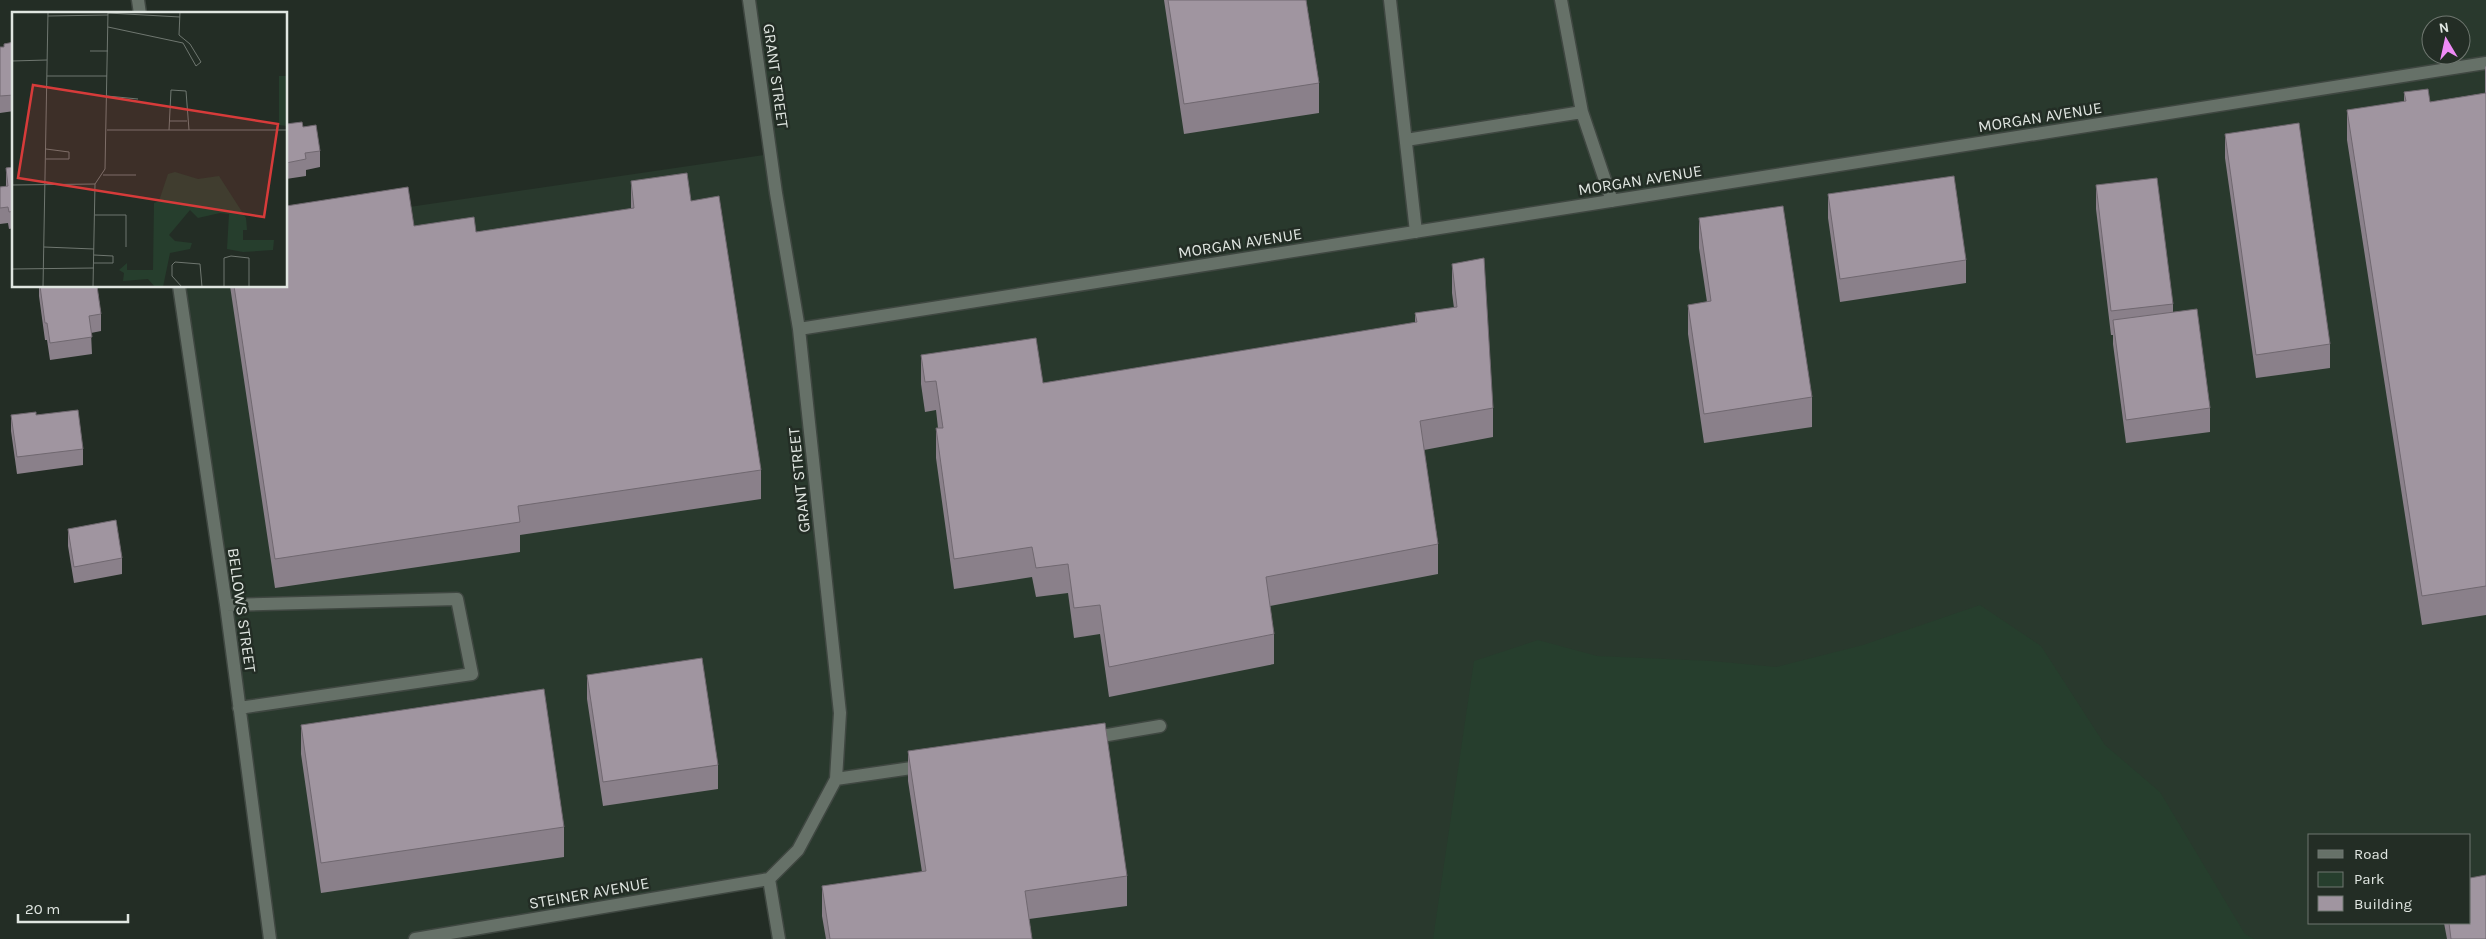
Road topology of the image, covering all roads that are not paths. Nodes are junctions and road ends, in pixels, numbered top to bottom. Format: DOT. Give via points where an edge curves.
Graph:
graph roads {
  1 [pos="749,0"];
  2 [pos="1390,0"];
  3 [pos="1561,0"];
  4 [pos="2486,63"];
  5 [pos="1582,112"];
  6 [pos="1406,140"];
  7 [pos="1612,201"];
  8 [pos="1416,232"];
  9 [pos="179,288"];
  10 [pos="800,330"];
  11 [pos="226,605"];
  12 [pos="238,708"];
  13 [pos="1160,726"];
  14 [pos="1081,739"];
  15 [pos="934,765"];
  16 [pos="836,779"];
  17 [pos="769,879"];
  18 [pos="270,939"];
  19 [pos="415,939"];
  20 [pos="779,939"];
  1 -- 10 [label="street, GRANT STREET" via="776,192"];
  2 -- 6 [label="street"];
  3 -- 5 [label="street"];
  4 -- 7 [label="street, MORGAN AVENUE"];
  5 -- 6 [label="street"];
  5 -- 7 [label="street"];
  6 -- 8 [label="street"];
  7 -- 8 [label="street, MORGAN AVENUE"];
  8 -- 10 [label="street, MORGAN AVENUE"];
  9 -- 11 [label="street, BELLOWS STREET"];
  10 -- 16 [label="street, GRANT STREET" via="840,713"];
  11 -- 12 [label="street, BELLOWS STREET"];
  11 -- 12 [label="street" via="457,599 472,674"];
  12 -- 18 [label="street, BELLOWS STREET"];
  13 -- 14 [label="street"];
  15 -- 16 [label="street"];
  16 -- 17 [label="street, GRANT STREET" via="798,850"];
  17 -- 19 [label="street, STEINER AVENUE"];
  17 -- 20 [label="street"];
}
